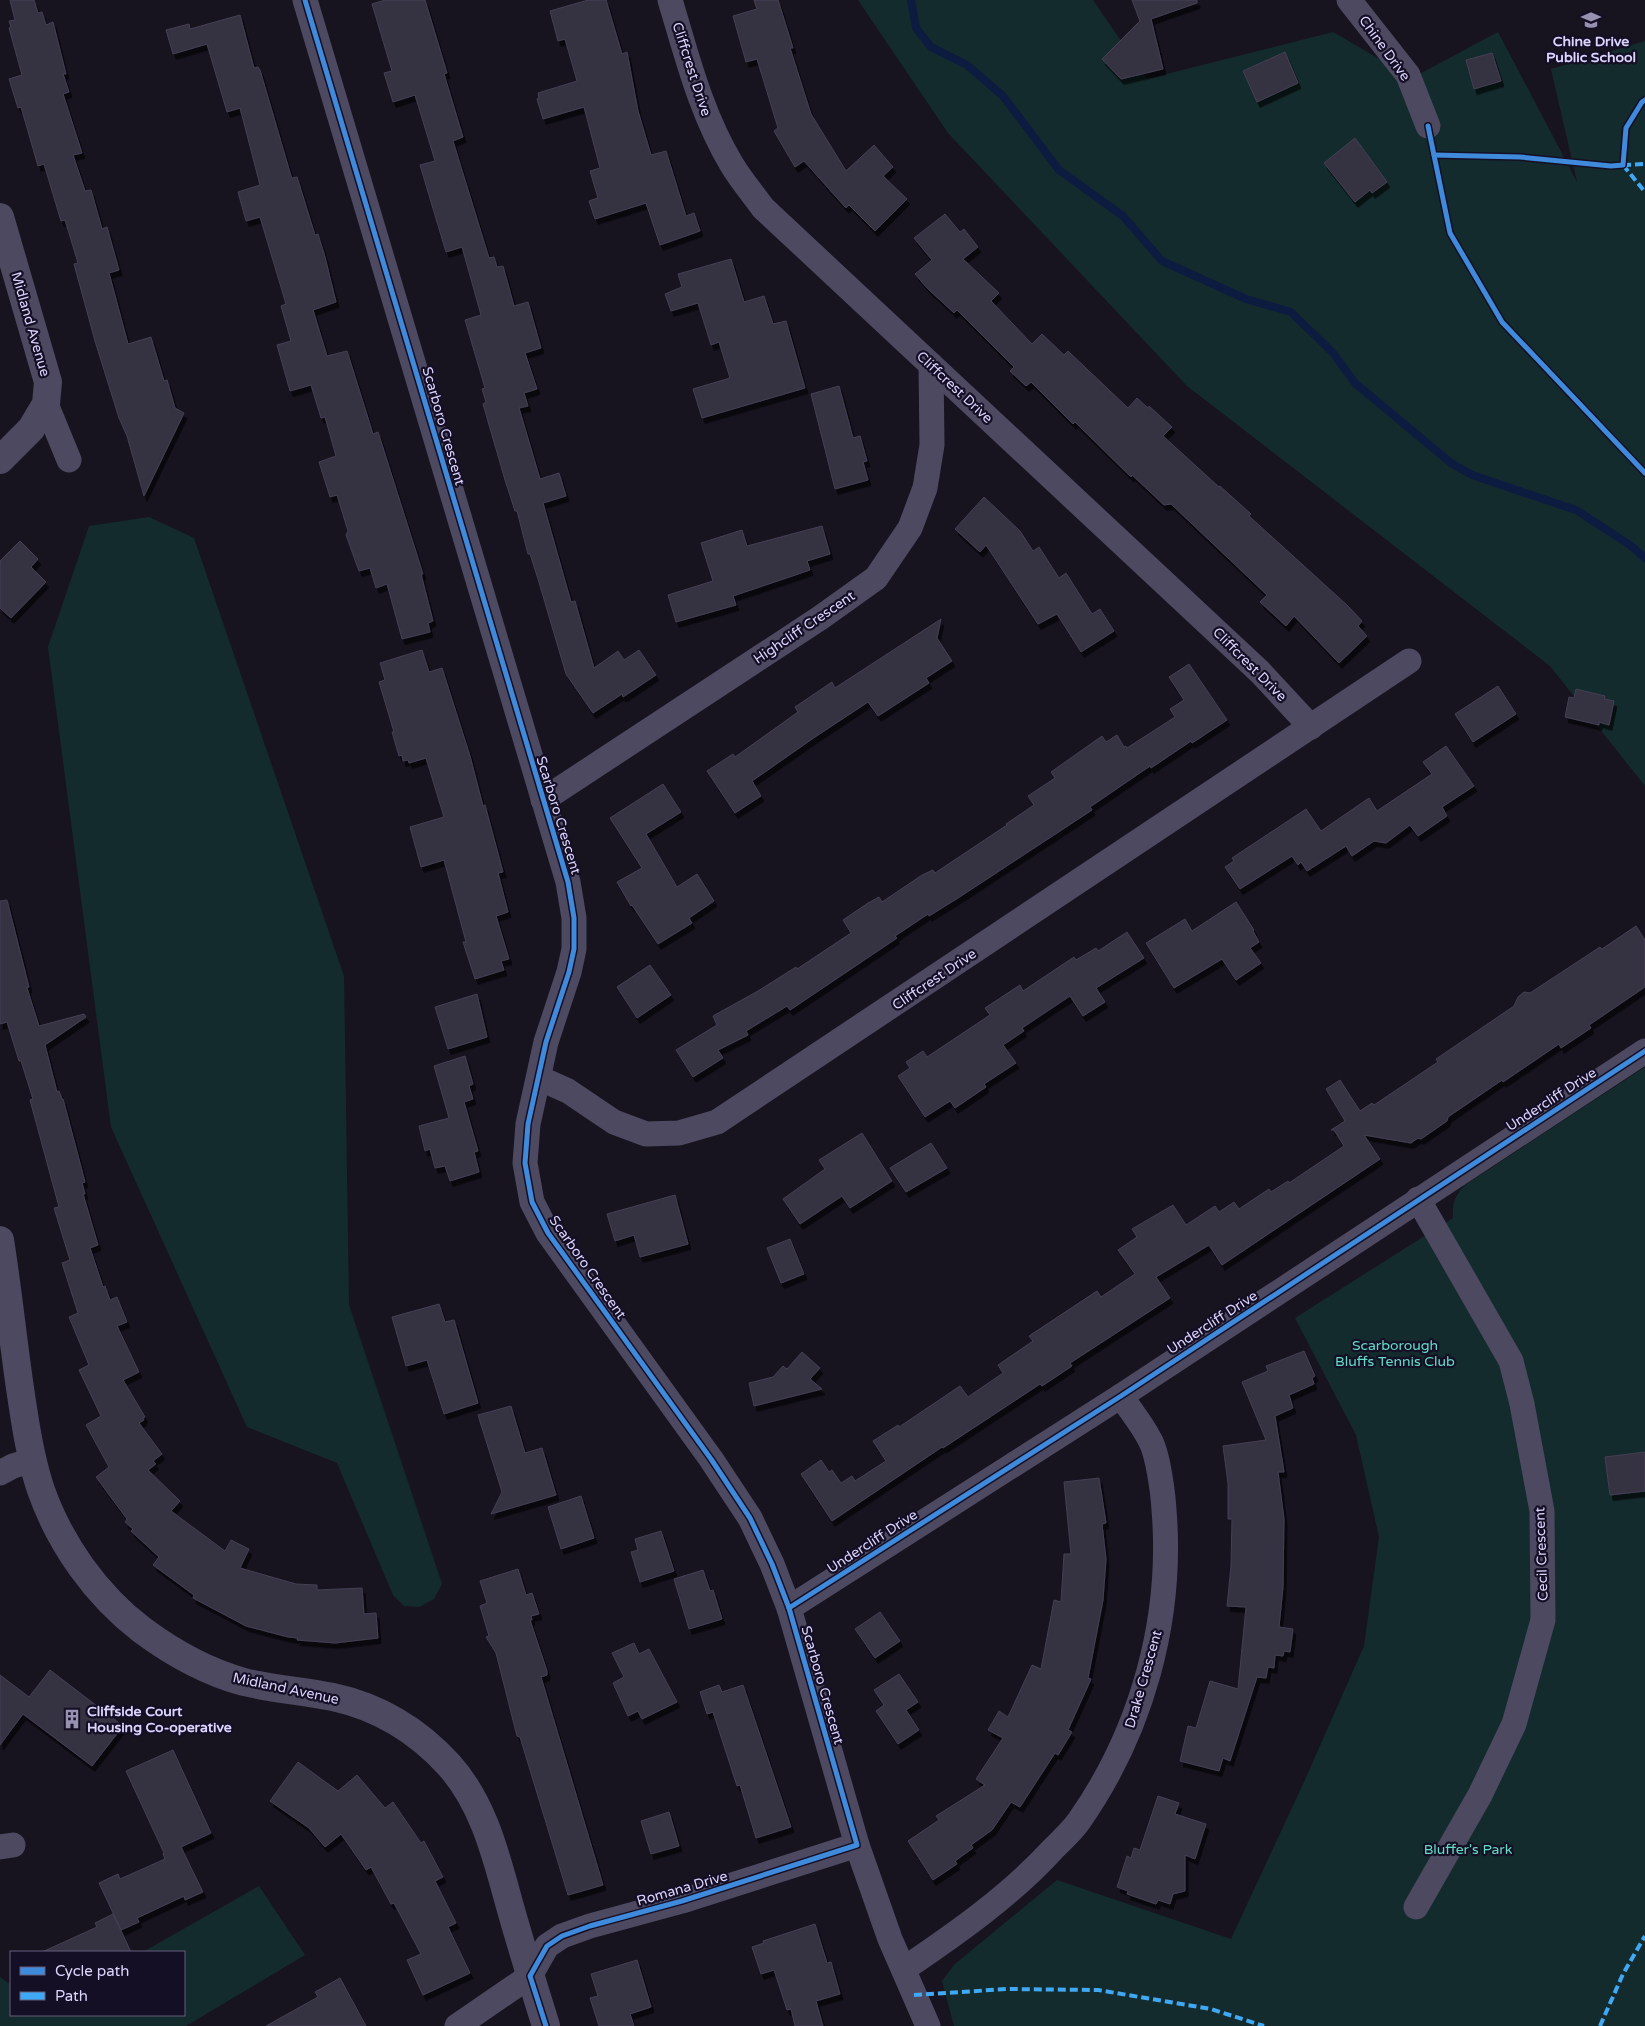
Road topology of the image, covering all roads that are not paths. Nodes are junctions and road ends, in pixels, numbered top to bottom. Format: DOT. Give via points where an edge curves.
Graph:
graph roads {
  1 [pos="306,0"];
  2 [pos="670,0"];
  3 [pos="1349,0"];
  4 [pos="1428,126"];
  5 [pos="0,217"];
  6 [pos="930,365"];
  7 [pos="46,404"];
  8 [pos="0,460"];
  9 [pos="70,460"];
  10 [pos="1409,661"];
  11 [pos="1311,727"];
  12 [pos="542,800"];
  13 [pos="1645,1051"];
  14 [pos="539,1078"];
  15 [pos="1418,1199"];
  16 [pos="0,1240"];
  17 [pos="1121,1396"];
  18 [pos="33,1460"];
  19 [pos="0,1474"];
  20 [pos="789,1608"];
  21 [pos="857,1845"];
  22 [pos="1416,1907"];
  23 [pos="904,1970"];
  24 [pos="530,1976"];
  25 [pos="457,2026"];
  26 [pos="546,2026"];
  27 [pos="928,2026"];
  1 -- 12 [label="street, Scarboro Crescent"];
  2 -- 6 [label="street, Cliffcrest Drive" via="697,91 732,166 763,208"];
  3 -- 4 [label="street, Chine Drive" via="1408,75"];
  5 -- 7 [label="street, Midland Avenue" via="48,382"];
  6 -- 11 [label="street, Cliffcrest Drive" via="1260,672"];
  6 -- 12 [label="street, Highcliff Crescent" via="932,445 925,488 910,528 876,578"];
  7 -- 8 [label="street, Midland Avenue" via="31,429"];
  7 -- 9 [label="street, Midland Avenue"];
  10 -- 11 [label="street, Cliffcrest Drive"];
  11 -- 14 [label="street, Cliffcrest Drive" via="717,1122 679,1133 646,1134 614,1122 568,1091"];
  12 -- 14 [label="street, Scarboro Crescent" via="568,882 574,918 574,949 546,1042"];
  13 -- 15 [label="street, Undercliff Drive"];
  14 -- 20 [label="street, Scarboro Crescent" via="528,1124 525,1163 532,1202 548,1233 750,1518"];
  15 -- 17 [label="street, Undercliff Drive"];
  15 -- 22 [label="street, Cecil Crescent" via="1511,1361 1542,1511 1543,1620 1514,1724 1480,1795"];
  16 -- 18 [label="street, Midland Avenue" via="19,1385"];
  17 -- 20 [label="street, Undercliff Drive"];
  17 -- 23 [label="street, Drake Crescent" via="1151,1441 1163,1489 1167,1540 1164,1599 1136,1714 1116,1761 1078,1822 1032,1872 984,1914"];
  18 -- 19 [label="street"];
  18 -- 24 [label="street, Midland Avenue" via="54,1523 72,1553 106,1597 150,1636 179,1655 244,1682 334,1697 367,1706 427,1742 452,1768 474,1801 491,1842"];
  20 -- 21 [label="street, Scarboro Crescent"];
  21 -- 23 [label="street, Scarboro Crescent"];
  21 -- 24 [label="street, Romana Drive" via="562,1936 547,1946"];
  23 -- 27 [label="street, Scarboro Crescent"];
  24 -- 25 [label="street, Romana Drive"];
  24 -- 26 [label="street, Midland Avenue"];
}
